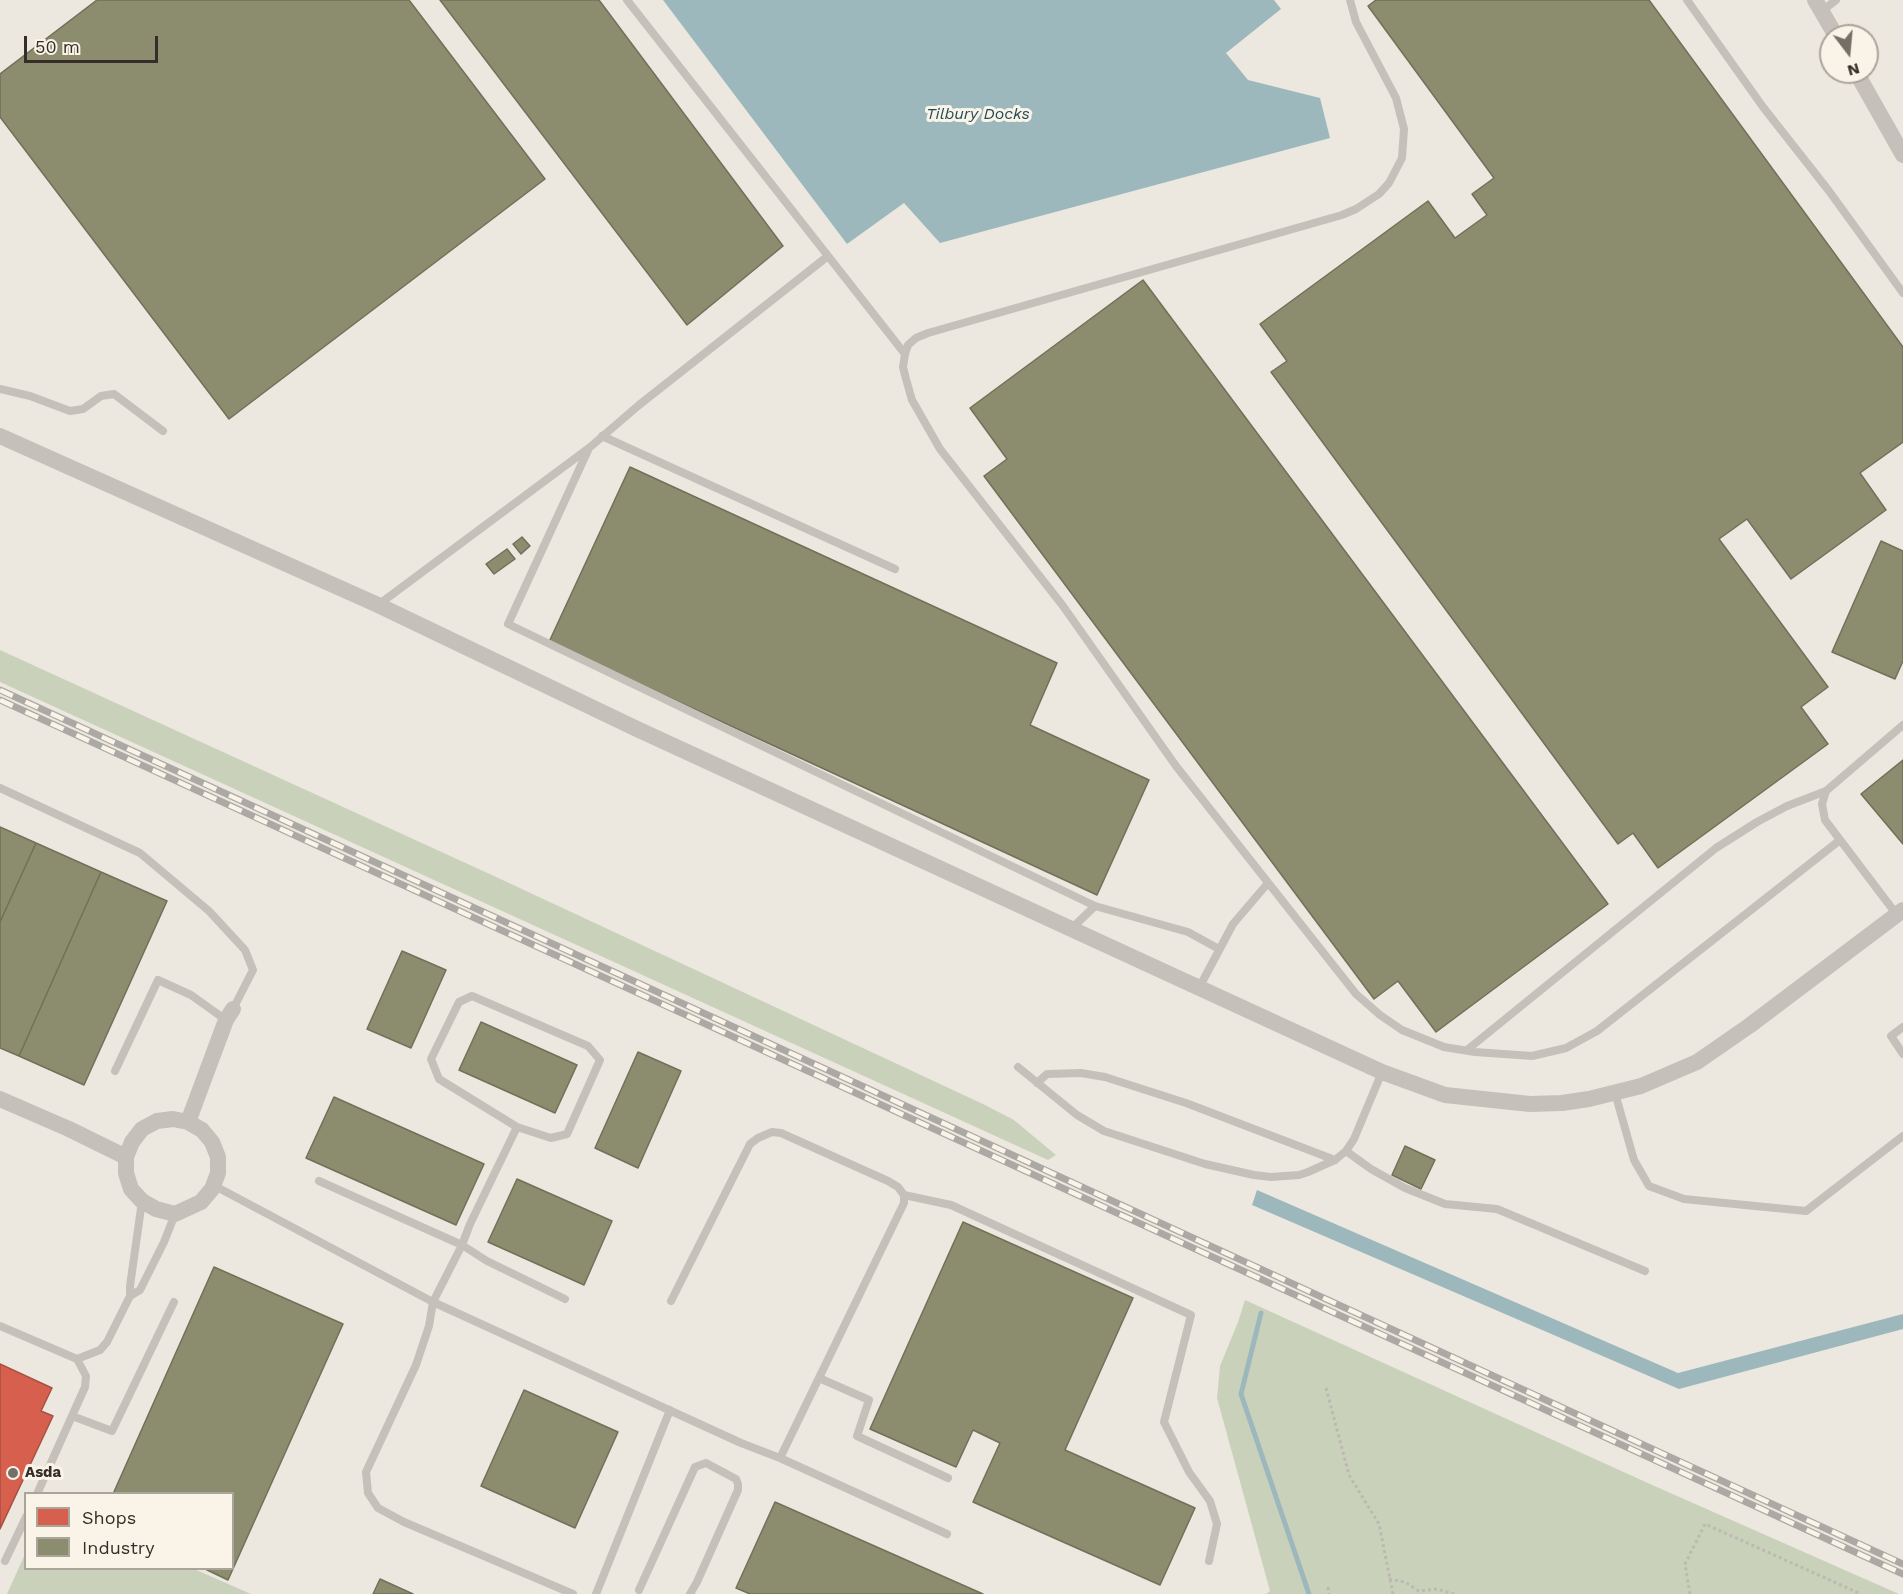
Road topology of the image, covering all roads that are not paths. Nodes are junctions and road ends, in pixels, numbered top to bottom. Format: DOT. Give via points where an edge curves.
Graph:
graph roads {
  1 [pos="627,0"];
  2 [pos="1350,0"];
  3 [pos="1687,0"];
  4 [pos="1836,0"];
  5 [pos="1818,6"];
  6 [pos="1829,24"];
  7 [pos="1863,84"];
  8 [pos="1903,155"];
  9 [pos="828,256"];
  10 [pos="1903,293"];
  11 [pos="904,354"];
  12 [pos="0,389"];
  13 [pos="163,431"];
  14 [pos="0,436"];
  15 [pos="603,436"];
  16 [pos="589,448"];
  17 [pos="895,568"];
  18 [pos="378,605"];
  19 [pos="1903,725"];
  20 [pos="0,788"];
  21 [pos="1826,791"];
  22 [pos="1840,840"];
  23 [pos="1268,883"];
  24 [pos="1095,906"];
  25 [pos="1900,912"];
  26 [pos="1071,929"];
  27 [pos="1219,949"];
  28 [pos="1199,988"];
  29 [pos="230,1015"];
  30 [pos="1903,1027"];
  31 [pos="1467,1050"];
  32 [pos="1903,1054"];
  33 [pos="1018,1067"];
  34 [pos="115,1071"];
  35 [pos="1382,1072"];
  36 [pos="1037,1083"];
  37 [pos="1615,1093"];
  38 [pos="0,1099"];
  39 [pos="188,1122"];
  40 [pos="517,1127"];
  41 [pos="1903,1136"];
  42 [pos="1346,1150"];
  43 [pos="126,1157"];
  44 [pos="1335,1160"];
  45 [pos="319,1181"];
  46 [pos="213,1185"];
  47 [pos="904,1195"];
  48 [pos="142,1201"];
  49 [pos="175,1214"];
  50 [pos="462,1245"];
  51 [pos="1645,1271"];
  52 [pos="130,1296"];
  53 [pos="566,1299"];
  54 [pos="671,1301"];
  55 [pos="174,1302"];
  56 [pos="433,1302"];
  57 [pos="0,1326"];
  58 [pos="77,1359"];
  59 [pos="819,1378"];
  60 [pos="670,1410"];
  61 [pos="72,1416"];
  62 [pos="780,1458"];
  63 [pos="948,1478"];
  64 [pos="38,1492"];
  65 [pos="24,1522"];
  66 [pos="947,1534"];
  67 [pos="5,1561"];
  68 [pos="1209,1561"];
  69 [pos="639,1590"];
  70 [pos="573,1594"];
  71 [pos="596,1594"];
  72 [pos="690,1594"];
  1 -- 9 [label="lane"];
  2 -- 11 [label="lane" via="1356,22 1396,99 1404,129 1402,158 1380,194 1342,215 928,333 916,338"];
  3 -- 10 [label="lane"];
  4 -- 5 [label="lane"];
  5 -- 6 [label="street"];
  7 -- 8 [label="street"];
  9 -- 11 [label="lane"];
  9 -- 15 [label="lane"];
  11 -- 23 [label="lane" via="903,367 912,400 940,449 1063,606 1176,766"];
  12 -- 13 [label="lane" via="70,411 114,394"];
  14 -- 18 [label="street"];
  15 -- 16 [label="lane"];
  15 -- 17 [label="lane"];
  16 -- 18 [label="lane"];
  16 -- 24 [label="lane" via="508,624"];
  18 -- 26 [label="street"];
  19 -- 21 [label="lane"];
  20 -- 29 [label="lane" via="140,853 209,911 245,950 253,970"];
  21 -- 22 [label="lane" via="1822,804 1825,820"];
  21 -- 31 [label="lane" via="1756,822 1716,848"];
  22 -- 25 [label="lane"];
  22 -- 31 [label="lane" via="1597,1031 1566,1048 1532,1056"];
  23 -- 27 [label="lane" via="1233,924"];
  23 -- 31 [label="lane" via="1356,994 1380,1015 1402,1030 1444,1047"];
  24 -- 26 [label="lane"];
  24 -- 27 [label="lane" via="1188,932"];
  25 -- 37 [label="street" via="1697,1062"];
  26 -- 28 [label="street"];
  27 -- 28 [label="lane"];
  28 -- 35 [label="street"];
  29 -- 34 [label="lane" via="158,980"];
  29 -- 39 [label="street"];
  30 -- 32 [label="lane" via="1892,1036"];
  33 -- 36 [label="lane"];
  35 -- 37 [label="street" via="1445,1095 1530,1104 1562,1103"];
  35 -- 42 [label="lane"];
  36 -- 44 [label="lane" via="1047,1074 1105,1077"];
  36 -- 44 [label="lane" via="1104,1131 1205,1164 1254,1175 1288,1177"];
  37 -- 41 [label="lane" via="1634,1160 1649,1186 1684,1199 1806,1211"];
  38 -- 43 [label="street"];
  39 -- 43 [label="street" via="157,1121 142,1129"];
  39 -- 46 [label="street" via="202,1130 218,1157"];
  40 -- 40 [label="lane" via="551,1138 567,1134 600,1060 588,1046 472,996 459,1002 431,1059 439,1079"];
  40 -- 50 [label="lane"];
  42 -- 44 [label="lane"];
  42 -- 51 [label="lane" via="1371,1169 1444,1204 1497,1209"];
  43 -- 48 [label="street" via="131,1189"];
  45 -- 50 [label="lane"];
  46 -- 49 [label="street" via="201,1202"];
  46 -- 56 [label="lane"];
  47 -- 54 [label="lane" via="888,1180 781,1133 758,1137 750,1144"];
  47 -- 59 [label="lane" via="904,1203"];
  47 -- 68 [label="lane" via="951,1205 1191,1315 1164,1422 1189,1472 1210,1501 1217,1524"];
  48 -- 49 [label="street"];
  48 -- 52 [label="lane"];
  49 -- 52 [label="lane" via="140,1290"];
  50 -- 53 [label="lane"];
  50 -- 56 [label="lane"];
  52 -- 58 [label="lane" via="107,1342 100,1350"];
  55 -- 61 [label="lane" via="112,1431"];
  56 -- 60 [label="lane"];
  56 -- 70 [label="lane" via="416,1365 366,1472 368,1492 378,1508 404,1522"];
  57 -- 58 [label="lane"];
  58 -- 61 [label="lane" via="86,1376 85,1388"];
  59 -- 62 [label="lane"];
  59 -- 63 [label="lane" via="869,1400 857,1436"];
  60 -- 62 [label="lane"];
  60 -- 71 [label="lane"];
  61 -- 64 [label="lane"];
  62 -- 66 [label="lane"];
  65 -- 67 [label="lane"];
  69 -- 72 [label="lane" via="695,1467 706,1463 735,1479 738,1490"];
}
